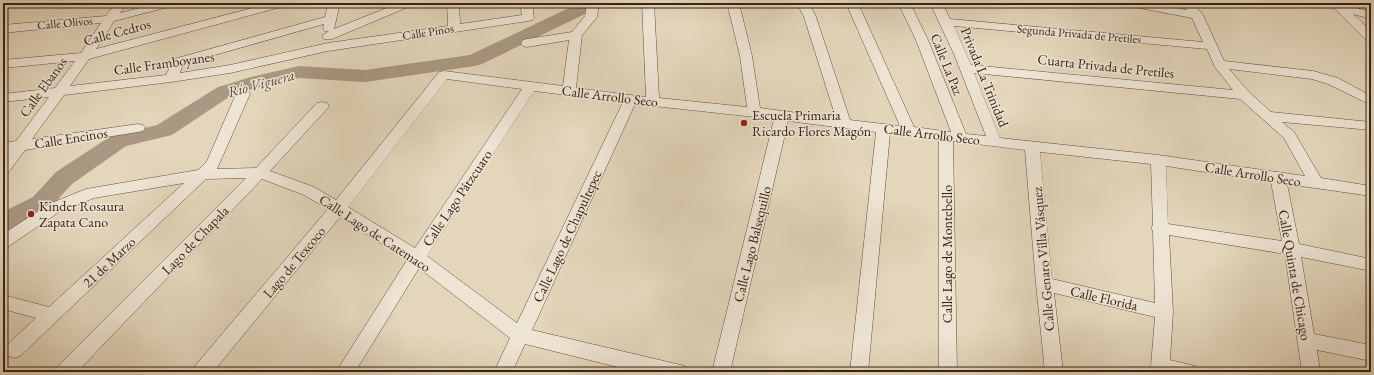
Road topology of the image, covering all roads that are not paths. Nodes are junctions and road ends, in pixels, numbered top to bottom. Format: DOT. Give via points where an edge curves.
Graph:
graph roads {
  1 [pos="121,3"];
  2 [pos="172,3"];
  3 [pos="284,3"];
  4 [pos="334,3"];
  5 [pos="409,3"];
  6 [pos="453,3"];
  7 [pos="526,3"];
  8 [pos="593,3"];
  9 [pos="648,3"];
  10 [pos="733,3"];
  11 [pos="803,3"];
  12 [pos="852,3"];
  13 [pos="904,3"];
  14 [pos="936,3"];
  15 [pos="1130,3"];
  16 [pos="1187,3"];
  17 [pos="1327,3"];
  18 [pos="1339,7"];
  19 [pos="1198,15"];
  20 [pos="1371,16"];
  21 [pos="110,19"];
  22 [pos="330,19"];
  23 [pos="946,22"];
  24 [pos="454,28"];
  25 [pos="3,29"];
  26 [pos="576,35"];
  27 [pos="1371,38"];
  28 [pos="328,41"];
  29 [pos="527,44"];
  30 [pos="1212,46"];
  31 [pos="85,56"];
  32 [pos="3,64"];
  33 [pos="1220,64"];
  34 [pos="966,68"];
  35 [pos="444,75"];
  36 [pos="171,78"];
  37 [pos="531,86"];
  38 [pos="569,91"];
  39 [pos="58,92"];
  40 [pos="243,94"];
  41 [pos="1244,95"];
  42 [pos="3,98"];
  43 [pos="631,99"];
  44 [pos="1371,101"];
  45 [pos="653,102"];
  46 [pos="322,106"];
  47 [pos="754,112"];
  48 [pos="782,116"];
  49 [pos="1269,116"];
  50 [pos="845,124"];
  51 [pos="1371,126"];
  52 [pos="138,128"];
  53 [pos="883,129"];
  54 [pos="909,131"];
  55 [pos="953,137"];
  56 [pos="995,142"];
  57 [pos="21,146"];
  58 [pos="1032,146"];
  59 [pos="3,148"];
  60 [pos="1158,160"];
  61 [pos="3,169"];
  62 [pos="260,173"];
  63 [pos="204,174"];
  64 [pos="1278,177"];
  65 [pos="1316,184"];
  66 [pos="1371,191"];
  67 [pos="338,208"];
  68 [pos="1159,228"];
  69 [pos="5,239"];
  70 [pos="1292,250"];
  71 [pos="417,258"];
  72 [pos="1371,265"];
  73 [pos="1044,284"];
  74 [pos="3,302"];
  75 [pos="1164,312"];
  76 [pos="52,315"];
  77 [pos="520,335"];
  78 [pos="1306,340"];
  79 [pos="14,350"];
  80 [pos="1371,353"];
  81 [pos="654,370"];
  82 [pos="66,372"];
  83 [pos="202,372"];
  84 [pos="345,372"];
  85 [pos="502,372"];
  86 [pos="678,372"];
  87 [pos="721,372"];
  88 [pos="859,372"];
  89 [pos="948,372"];
  90 [pos="1054,372"];
  91 [pos="1188,372"];
  92 [pos="1311,372"];
  1 -- 21 [label="street, Calle Ebanos"];
  2 -- 21 [label="street, Calle Olivos"];
  3 -- 31 [label="street, Calle Cedros"];
  4 -- 22 [label="street"];
  5 -- 28 [label="street"];
  6 -- 24 [label="street"];
  7 -- 24 [label="street, Calle Pinos" via="528,18"];
  8 -- 26 [label="street" via="591,17"];
  9 -- 45 [label="street"];
  10 -- 47 [label="street" via="746,56"];
  11 -- 50 [label="street" via="810,17"];
  12 -- 54 [label="street"];
  13 -- 55 [label="street, Calle La Paz" via="922,40"];
  14 -- 23 [label="street, Privada La Trinidad"];
  15 -- 19 [label="street"];
  16 -- 19 [label="street"];
  17 -- 18 [label="street"];
  18 -- 20 [label="street"];
  18 -- 27 [label="street"];
  19 -- 30 [label="street"];
  21 -- 25 [label="street, Calle Olivos"];
  21 -- 31 [label="street, Calle Ebanos"];
  22 -- 28 [label="street"];
  22 -- 36 [label="street" via="178,62"];
  23 -- 30 [label="street, Segunda Privada de Pretiles"];
  23 -- 34 [label="street, Privada La Trinidad"];
  24 -- 28 [label="street, Calle Pinos"];
  26 -- 29 [label="street"];
  26 -- 38 [label="street"];
  28 -- 36 [label="street, Calle Framboyanes" via="230,69"];
  30 -- 33 [label="street"];
  31 -- 32 [label="street, Calle Cedros"];
  31 -- 39 [label="street, Calle Ebanos"];
  33 -- 41 [label="street"];
  33 -- 44 [label="street" via="1313,74 1333,81"];
  34 -- 41 [label="street, Cuarta Privada de Pretiles"];
  34 -- 56 [label="street, Privada La Trinidad"];
  35 -- 37 [label="street, Calle Arrollo Seco"];
  35 -- 67 [label="street, Lago de Texcoco"];
  36 -- 39 [label="street, Calle Framboyanes"];
  37 -- 38 [label="street, Calle Arrollo Seco"];
  37 -- 71 [label="street, Calle Lago Pátzcuaro"];
  38 -- 43 [label="street, Calle Arrollo Seco"];
  39 -- 42 [label="street, Calle Framboyanes"];
  39 -- 57 [label="street, Calle Ebanos"];
  40 -- 63 [label="street, 21 de Marzo" via="213,164"];
  41 -- 49 [label="street"];
  43 -- 45 [label="street, Calle Arrollo Seco"];
  43 -- 77 [label="street, Calle Lago de Chapultepec"];
  45 -- 47 [label="street, Calle Arrollo Seco"];
  46 -- 62 [label="street, Lago de Chapala"];
  47 -- 48 [label="street, Calle Arrollo Seco"];
  48 -- 50 [label="street, Calle Arrollo Seco"];
  48 -- 87 [label="street, Calle Lago Balsequillo"];
  49 -- 51 [label="street"];
  49 -- 65 [label="street" via="1289,136"];
  50 -- 53 [label="street, Calle Arrollo Seco"];
  52 -- 57 [label="street, Calle Encinos"];
  53 -- 54 [label="street, Calle Arrollo Seco"];
  53 -- 88 [label="street"];
  54 -- 55 [label="street, Calle Arrollo Seco"];
  55 -- 56 [label="street, Calle Arrollo Seco"];
  55 -- 89 [label="street, Calle Lago de Montebello"];
  56 -- 58 [label="street, Calle Arrollo Seco"];
  57 -- 59 [label="street, Calle Encinos"];
  57 -- 61 [label="street, Calle Ebanos"];
  58 -- 60 [label="street, Calle Arrollo Seco"];
  58 -- 73 [label="street, Calle Genaro Villa Vásquez"];
  60 -- 64 [label="street, Calle Arrollo Seco"];
  60 -- 68 [label="street"];
  62 -- 63 [label="street, Calle Lago de Catemaco"];
  62 -- 67 [label="street, Calle Lago de Catemaco" via="309,191"];
  62 -- 82 [label="street, Lago de Chapala"];
  63 -- 69 [label="street, Calle Lago de Catemaco" via="91,193 54,208"];
  63 -- 76 [label="street, 21 de Marzo"];
  64 -- 65 [label="street, Calle Arrollo Seco"];
  64 -- 70 [label="street, Calle Quinta de Chicago"];
  65 -- 66 [label="street, Calle Arrollo Seco"];
  67 -- 71 [label="street, Calle Lago de Catemaco"];
  67 -- 83 [label="street, Lago de Texcoco"];
  68 -- 70 [label="street"];
  68 -- 75 [label="street"];
  70 -- 72 [label="street"];
  70 -- 78 [label="street, Calle Quinta de Chicago"];
  71 -- 77 [label="street, Calle Lago de Catemaco"];
  71 -- 84 [label="street, Calle Lago Pátzcuaro"];
  73 -- 75 [label="street, Calle Florida"];
  73 -- 90 [label="street, Calle Genaro Villa Vásquez"];
  74 -- 76 [label="street"];
  75 -- 91 [label="street" via="1160,366"];
  76 -- 79 [label="street, 21 de Marzo"];
  77 -- 81 [label="street, Calle Lago de Catemaco"];
  77 -- 85 [label="street, Calle Lago de Chapultepec"];
  78 -- 80 [label="street"];
  78 -- 92 [label="street, Calle Quinta de Chicago"];
  81 -- 86 [label="street, Calle Lago de Catemaco"];
}
